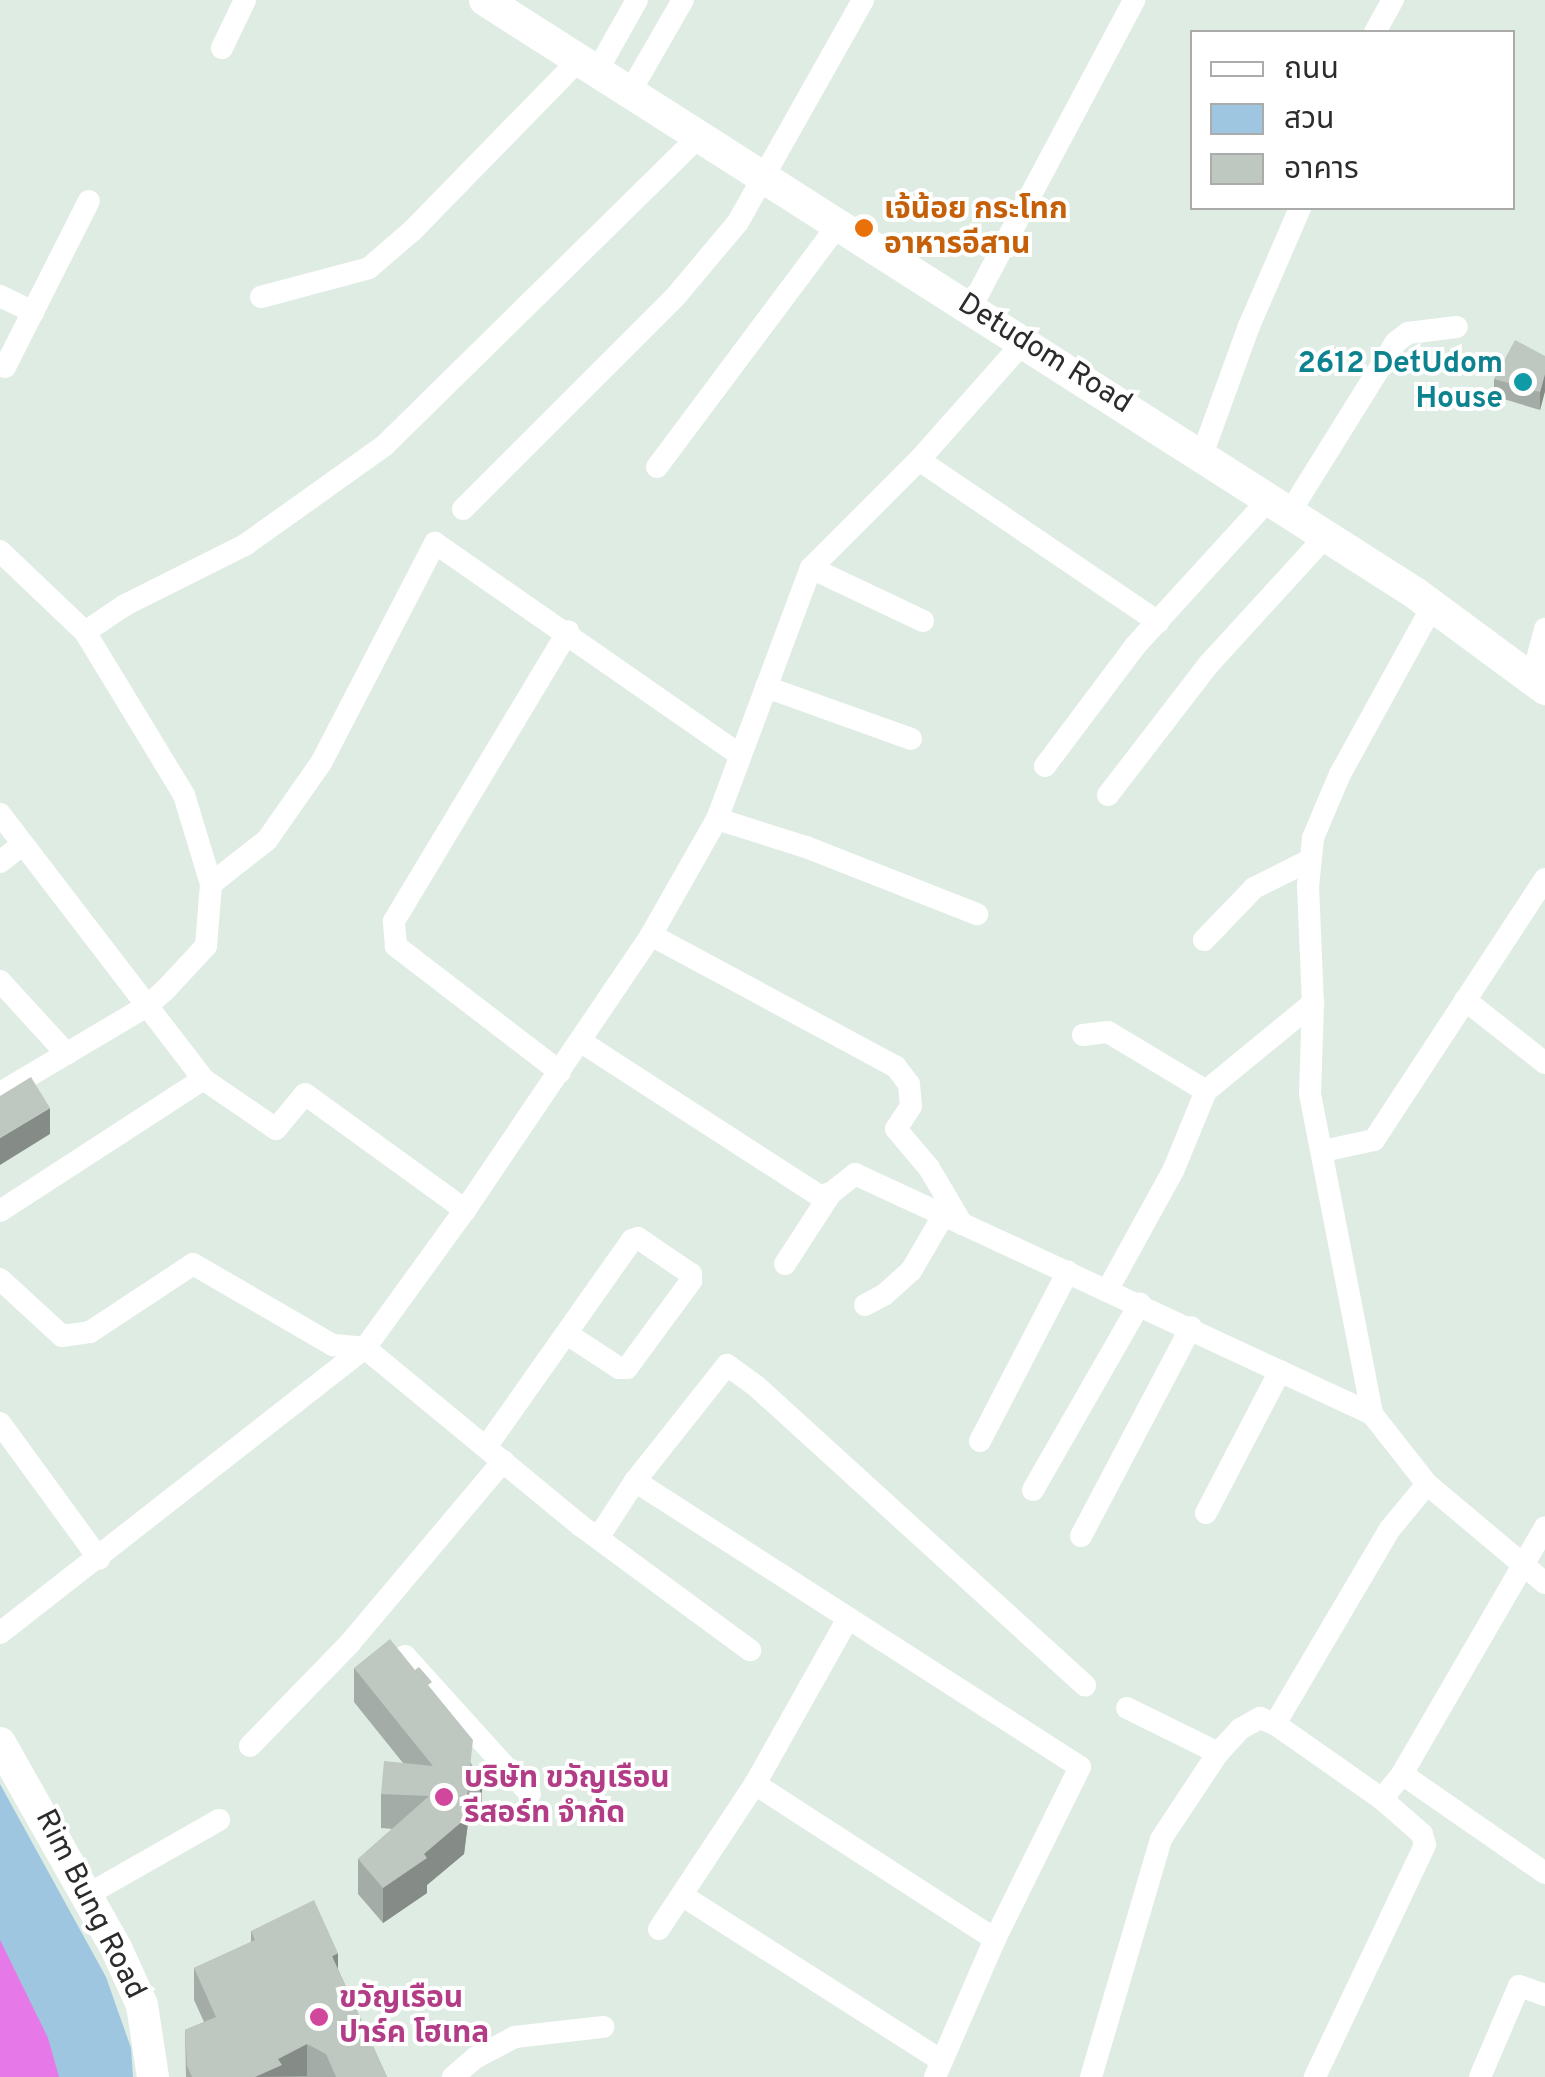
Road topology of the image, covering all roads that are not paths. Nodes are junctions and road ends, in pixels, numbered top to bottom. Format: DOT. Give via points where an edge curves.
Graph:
graph roads {
  1 [pos="246,0"];
  2 [pos="485,0"];
  3 [pos="637,0"];
  4 [pos="683,0"];
  5 [pos="864,0"];
  6 [pos="1134,0"];
  7 [pos="1392,0"];
  8 [pos="1376,30"];
  9 [pos="222,48"];
  10 [pos="588,65"];
  11 [pos="630,92"];
  12 [pos="700,136"];
  13 [pos="765,178"];
  14 [pos="88,201"];
  15 [pos="1299,210"];
  16 [pos="838,225"];
  17 [pos="0,296"];
  18 [pos="261,297"];
  19 [pos="970,309"];
  20 [pos="33,312"];
  21 [pos="1458,327"];
  22 [pos="1023,342"];
  23 [pos="5,367"];
  24 [pos="1202,455"];
  25 [pos="919,460"];
  26 [pos="657,467"];
  27 [pos="1280,505"];
  28 [pos="462,509"];
  29 [pos="1326,536"];
  30 [pos="0,551"];
  31 [pos="811,568"];
  32 [pos="1433,605"];
  33 [pos="923,621"];
  34 [pos="1158,622"];
  35 [pos="1545,629"];
  36 [pos="85,632"];
  37 [pos="568,632"];
  38 [pos="1539,684"];
  39 [pos="766,687"];
  40 [pos="911,739"];
  41 [pos="739,754"];
  42 [pos="1044,766"];
  43 [pos="1108,794"];
  44 [pos="0,814"];
  45 [pos="717,819"];
  46 [pos="22,844"];
  47 [pos="1308,861"];
  48 [pos="0,862"];
  49 [pos="1545,879"];
  50 [pos="211,884"];
  51 [pos="976,914"];
  52 [pos="651,935"];
  53 [pos="1204,940"];
  54 [pos="0,981"];
  55 [pos="1465,1000"];
  56 [pos="1313,1003"];
  57 [pos="147,1006"];
  58 [pos="1083,1034"];
  59 [pos="580,1041"];
  60 [pos="67,1054"];
  61 [pos="1545,1063"];
  62 [pos="560,1072"];
  63 [pos="202,1080"];
  64 [pos="1206,1091"];
  65 [pos="0,1093"];
  66 [pos="1322,1150"];
  67 [pos="831,1193"];
  68 [pos="465,1210"];
  69 [pos="0,1211"];
  70 [pos="953,1220"];
  71 [pos="786,1264"];
  72 [pos="1068,1271"];
  73 [pos="0,1280"];
  74 [pos="1108,1288"];
  75 [pos="1140,1303"];
  76 [pos="865,1304"];
  77 [pos="1191,1328"];
  78 [pos="567,1334"];
  79 [pos="365,1348"];
  80 [pos="1280,1371"];
  81 [pos="1372,1414"];
  82 [pos="0,1423"];
  83 [pos="980,1442"];
  84 [pos="494,1454"];
  85 [pos="635,1482"];
  86 [pos="1427,1484"];
  87 [pos="1033,1490"];
  88 [pos="1206,1514"];
  89 [pos="1545,1527"];
  90 [pos="1081,1536"];
  91 [pos="598,1538"];
  92 [pos="98,1560"];
  93 [pos="1524,1565"];
  94 [pos="1545,1583"];
  95 [pos="848,1618"];
  96 [pos="370,1621"];
  97 [pos="0,1633"];
  98 [pos="750,1650"];
  99 [pos="1085,1685"];
  100 [pos="1128,1708"];
  101 [pos="1275,1724"];
  102 [pos="0,1743"];
  103 [pos="250,1746"];
  104 [pos="1218,1753"];
  105 [pos="1402,1774"];
  106 [pos="755,1784"];
  107 [pos="530,1794"];
  108 [pos="1382,1799"];
  109 [pos="219,1820"];
  110 [pos="1545,1874"];
  111 [pos="87,1895"];
  112 [pos="683,1896"];
  113 [pos="659,1929"];
  114 [pos="995,1939"];
  115 [pos="1545,1995"];
  116 [pos="603,2027"];
  117 [pos="939,2069"];
  118 [pos="153,2077"];
  119 [pos="452,2077"];
  120 [pos="1091,2077"];
  121 [pos="1315,2077"];
  122 [pos="1480,2077"];
  1 -- 9 [label="street"];
  2 -- 10 [label="main road, Detudom Road"];
  3 -- 10 [label="street"];
  4 -- 11 [label="street"];
  5 -- 13 [label="street"];
  6 -- 19 [label="street"];
  7 -- 8 [label="street"];
  10 -- 11 [label="main road, Detudom Road"];
  10 -- 18 [label="street" via="368,268"];
  11 -- 12 [label="main road, Detudom Road"];
  12 -- 13 [label="main road, Detudom Road"];
  12 -- 36 [label="street" via="386,446 245,545"];
  13 -- 16 [label="main road, Detudom Road"];
  13 -- 28 [label="street" via="676,296"];
  14 -- 20 [label="street"];
  15 -- 24 [label="street"];
  16 -- 19 [label="main road, Detudom Road"];
  16 -- 26 [label="street"];
  17 -- 20 [label="street"];
  19 -- 22 [label="main road, Detudom Road"];
  20 -- 23 [label="street"];
  21 -- 27 [label="street" via="1408,333 1396,342"];
  22 -- 24 [label="main road, Detudom Road"];
  22 -- 25 [label="street"];
  24 -- 27 [label="main road, Detudom Road"];
  25 -- 31 [label="street"];
  25 -- 34 [label="street"];
  27 -- 29 [label="main road, Detudom Road"];
  27 -- 34 [label="street"];
  29 -- 32 [label="main road, Detudom Road"];
  29 -- 43 [label="street" via="1209,664"];
  30 -- 36 [label="street"];
  31 -- 33 [label="street"];
  31 -- 39 [label="street"];
  32 -- 38 [label="main road, Detudom Road"];
  32 -- 47 [label="street" via="1340,774"];
  34 -- 42 [label="street"];
  35 -- 38 [label="street"];
  36 -- 50 [label="street" via="184,794"];
  37 -- 41 [label="street"];
  37 -- 50 [label="street" via="435,543 321,763 267,840"];
  37 -- 62 [label="street" via="394,921 396,946"];
  39 -- 40 [label="street"];
  39 -- 41 [label="street"];
  41 -- 45 [label="street"];
  44 -- 46 [label="street"];
  45 -- 51 [label="street"];
  45 -- 52 [label="street"];
  46 -- 48 [label="street"];
  46 -- 57 [label="street"];
  47 -- 53 [label="street" via="1254,888"];
  47 -- 56 [label="street"];
  49 -- 55 [label="street"];
  50 -- 57 [label="street" via="206,946"];
  52 -- 59 [label="street"];
  52 -- 70 [label="street" via="896,1066 909,1084 911,1106 896,1129 929,1168"];
  54 -- 60 [label="street"];
  55 -- 61 [label="street"];
  55 -- 66 [label="street" via="1374,1140"];
  56 -- 64 [label="street"];
  56 -- 66 [label="street" via="1310,1094"];
  57 -- 60 [label="street"];
  57 -- 63 [label="street"];
  58 -- 64 [label="street" via="1108,1032"];
  59 -- 62 [label="street"];
  59 -- 67 [label="street" via="820,1196"];
  60 -- 65 [label="street"];
  62 -- 68 [label="street"];
  63 -- 68 [label="street" via="276,1129 305,1094"];
  63 -- 69 [label="street"];
  64 -- 74 [label="street" via="1173,1171"];
  66 -- 81 [label="street"];
  67 -- 70 [label="street" via="855,1174"];
  67 -- 71 [label="street"];
  68 -- 79 [label="street"];
  70 -- 72 [label="street"];
  70 -- 76 [label="street" via="911,1271"];
  72 -- 74 [label="street"];
  72 -- 83 [label="street"];
  73 -- 79 [label="street" via="62,1336 90,1332 193,1264 334,1344"];
  74 -- 75 [label="street"];
  75 -- 77 [label="street"];
  75 -- 87 [label="street"];
  77 -- 80 [label="street"];
  77 -- 90 [label="street"];
  78 -- 78 [label="street" via="632,1240 691,1274 627,1368"];
  78 -- 84 [label="street"];
  79 -- 84 [label="street"];
  79 -- 92 [label="street"];
  80 -- 81 [label="street"];
  80 -- 88 [label="street"];
  81 -- 86 [label="street"];
  82 -- 92 [label="street"];
  84 -- 91 [label="street"];
  84 -- 96 [label="street"];
  85 -- 91 [label="street"];
  85 -- 95 [label="street"];
  85 -- 99 [label="street" via="727,1365"];
  86 -- 93 [label="street"];
  86 -- 101 [label="street" via="1390,1529"];
  89 -- 93 [label="street"];
  91 -- 98 [label="street"];
  92 -- 97 [label="street"];
  93 -- 94 [label="street"];
  93 -- 105 [label="street"];
  95 -- 106 [label="street"];
  95 -- 114 [label="street" via="1080,1767"];
  96 -- 103 [label="street"];
  96 -- 107 [label="street"];
  100 -- 104 [label="street"];
  101 -- 104 [label="street" via="1260,1718"];
  101 -- 108 [label="street"];
  102 -- 111 [label="main road, Rim Bung Road"];
  104 -- 120 [label="street" via="1161,1839"];
  105 -- 108 [label="street"];
  105 -- 110 [label="street"];
  106 -- 112 [label="street"];
  106 -- 114 [label="street"];
  108 -- 121 [label="street" via="1422,1834 1425,1845"];
  109 -- 111 [label="street"];
  111 -- 118 [label="main road, Rim Bung Road" via="142,2004"];
  112 -- 113 [label="street"];
  112 -- 117 [label="street"];
  114 -- 117 [label="street"];
  115 -- 122 [label="street" via="1519,1986"];
  116 -- 119 [label="street" via="515,2037"];
}
